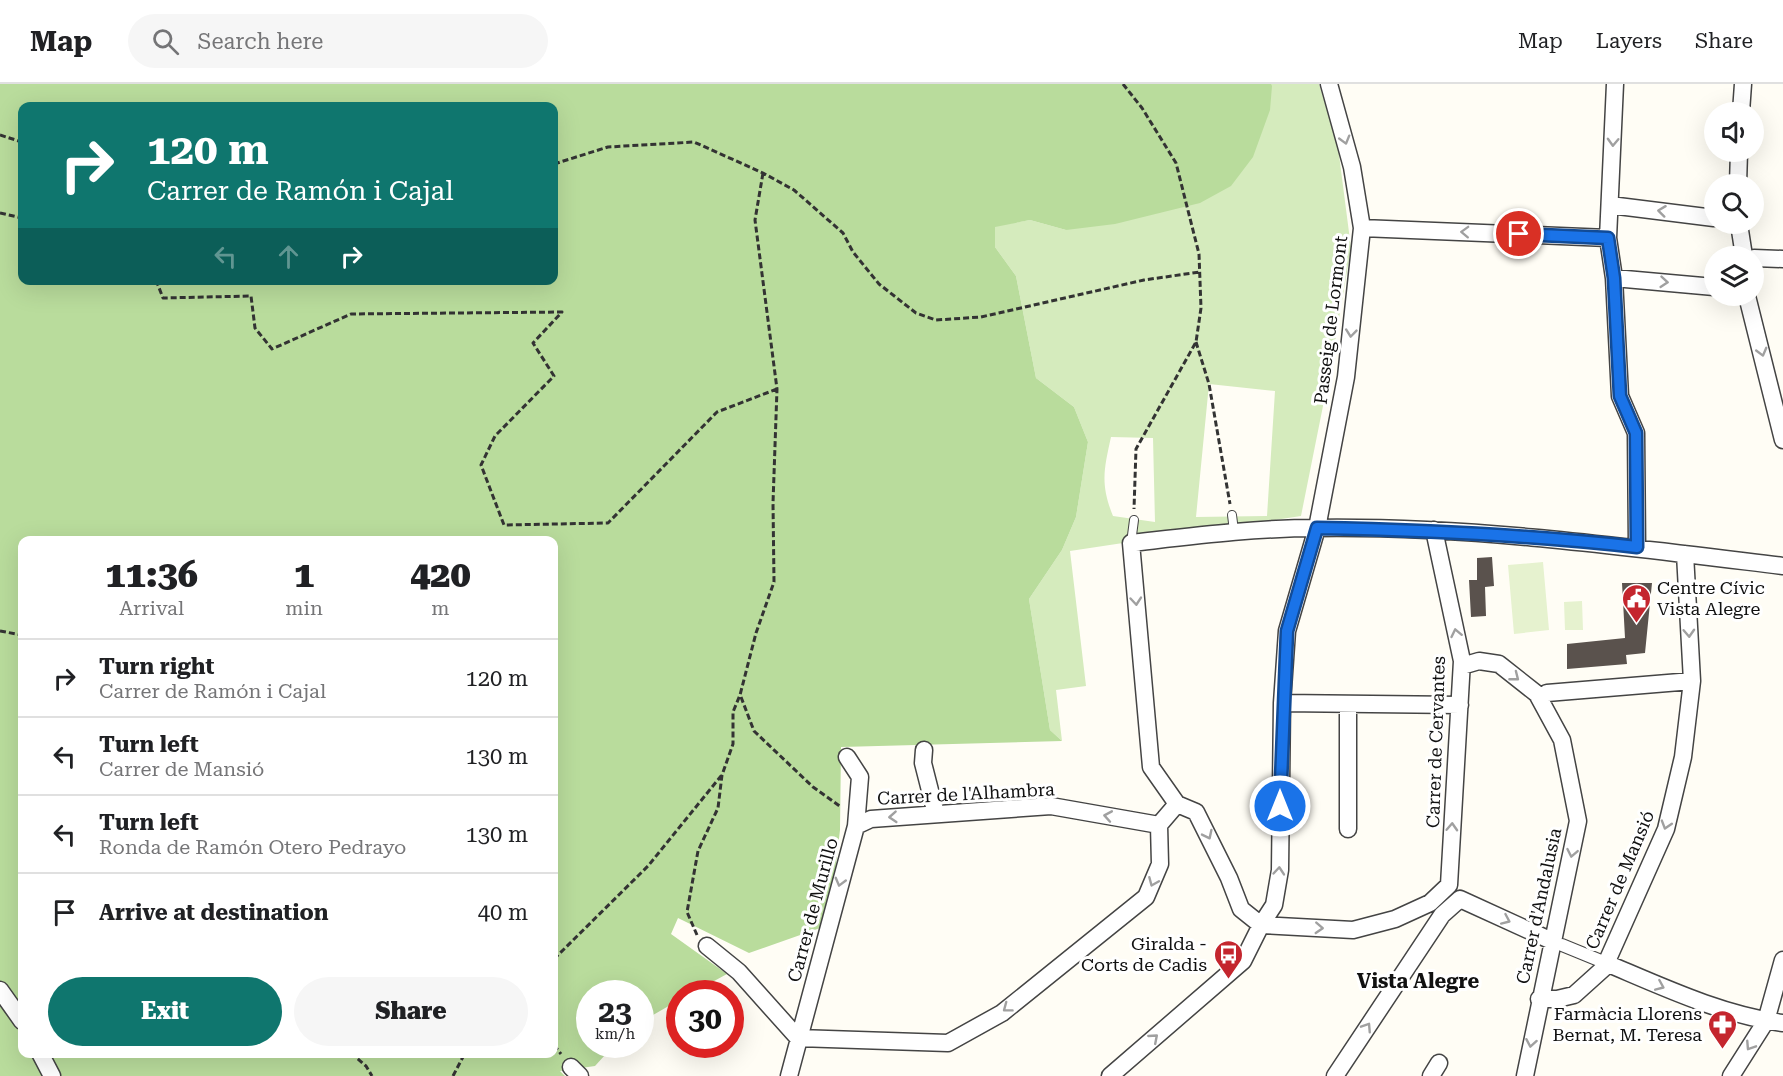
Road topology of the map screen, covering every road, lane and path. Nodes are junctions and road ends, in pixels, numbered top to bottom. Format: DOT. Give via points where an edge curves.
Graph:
graph roads {
  1 [pos="1123,84"];
  2 [pos="1329,84"];
  3 [pos="1615,84"];
  4 [pos="1743,84"];
  5 [pos="1742,102"];
  6 [pos="0,135"];
  7 [pos="18,141"];
  8 [pos="558,163"];
  9 [pos="763,173"];
  10 [pos="1610,205"];
  11 [pos="0,213"];
  12 [pos="18,217"];
  13 [pos="1704,217"];
  14 [pos="1362,228"];
  15 [pos="1608,238"];
  16 [pos="1764,258"];
  17 [pos="1783,259"];
  18 [pos="1200,272"];
  19 [pos="1614,278"];
  20 [pos="158,285"];
  21 [pos="1704,286"];
  22 [pos="1750,306"];
  23 [pos="1196,342"];
  24 [pos="777,389"];
  25 [pos="1779,404"];
  26 [pos="1783,440"];
  27 [pos="1134,520"];
  28 [pos="1233,523"];
  29 [pos="1317,528"];
  30 [pos="1434,530"];
  31 [pos="1131,543"];
  32 [pos="1637,547"];
  33 [pos="1685,554"];
  34 [pos="1783,566"];
  35 [pos="0,631"];
  36 [pos="18,635"];
  37 [pos="1462,666"];
  38 [pos="1692,681"];
  39 [pos="1547,693"];
  40 [pos="740,695"];
  41 [pos="1282,703"];
  42 [pos="1348,704"];
  43 [pos="1460,705"];
  44 [pos="924,750"];
  45 [pos="846,757"];
  46 [pos="722,775"];
  47 [pos="1178,804"];
  48 [pos="936,814"];
  49 [pos="856,822"];
  50 [pos="1159,825"];
  51 [pos="1348,829"];
  52 [pos="1261,925"];
  53 [pos="1557,943"];
  54 [pos="707,946"];
  55 [pos="558,955"];
  56 [pos="1783,960"];
  57 [pos="1606,963"];
  58 [pos="0,990"];
  59 [pos="1539,999"];
  60 [pos="18,1015"];
  61 [pos="1766,1021"];
  62 [pos="1783,1023"];
  63 [pos="798,1038"];
  64 [pos="43,1058"];
  65 [pos="357,1058"];
  66 [pos="462,1058"];
  67 [pos="1735,1074"];
  68 [pos="52,1076"];
  69 [pos="372,1076"];
  70 [pos="453,1076"];
  71 [pos="789,1076"];
  72 [pos="1110,1076"];
  73 [pos="1335,1076"];
  74 [pos="1525,1076"];
  1 -- 18 [label="path" via="1176,164"];
  2 -- 14 [label="street, Passeig de Lormont, one-way" via="1352,167"];
  3 -- 10 [label="street, one-way"];
  4 -- 5 [label="street"];
  6 -- 7 [label="path"];
  8 -- 9 [label="path" via="608,147 694,142"];
  9 -- 18 [label="path" via="794,190 843,233 879,284 916,313 936,320 981,317 1144,280"];
  9 -- 24 [label="path" via="754,220"];
  13 -- 10 [label="street, one-way"];
  10 -- 15 [label="street"];
  11 -- 12 [label="path"];
  15 -- 14 [label="street, one-way"];
  14 -- 29 [label="street, Passeig de Lormont, one-way" via="1346,377"];
  15 -- 19 [label="street"];
  16 -- 17 [label="street"];
  18 -- 23 [label="path" via="1201,308"];
  19 -- 21 [label="street, one-way"];
  19 -- 32 [label="street" via="1620,396 1636,433"];
  20 -- 24 [label="path" via="163,298 251,296 255,328 272,349 351,314 562,312 533,343 554,376 495,436 481,465 504,525 608,523 717,412"];
  22 -- 25 [label="street, one-way"];
  23 -- 27 [label="path" via="1136,449"];
  23 -- 28 [label="path" via="1209,384"];
  24 -- 40 [label="path" via="772,503 774,582"];
  25 -- 26 [label="street"];
  27 -- 31 [label="lane"];
  28 -- 29 [label="street"];
  28 -- 31 [label="street"];
  29 -- 30 [label="street"];
  29 -- 41 [label="street, Passeig de Lormont" via="1287,631"];
  30 -- 32 [label="street"];
  37 -- 30 [label="street, Carrer de Cervantes, one-way"];
  31 -- 47 [label="street, one-way" via="1151,767"];
  32 -- 33 [label="street"];
  33 -- 34 [label="street"];
  33 -- 38 [label="street, Carrer de Mansió, one-way"];
  35 -- 36 [label="path"];
  37 -- 43 [label="street, Carrer de Cervantes"];
  37 -- 53 [label="street, Carrer d'Andalusia, one-way" via="1479,662 1499,664 1537,694 1562,740 1578,821"];
  38 -- 39 [label="street"];
  38 -- 57 [label="street, Carrer de Mansió, one-way" via="1683,757 1666,829"];
  40 -- 46 [label="path" via="733,712 733,744"];
  40 -- 49 [label="path" via="754,731"];
  41 -- 42 [label="street"];
  52 -- 41 [label="street, Passeig de Lormont, one-way" via="1274,905 1280,870"];
  42 -- 43 [label="street"];
  42 -- 51 [label="street"];
  52 -- 43 [label="street, Carrer de Cervantes, one-way" via="1353,930 1395,919 1430,903 1449,885"];
  44 -- 48 [label="street" via="923,763"];
  45 -- 49 [label="street, Carrer de Murillo" via="860,777"];
  46 -- 54 [label="path" via="718,808 698,851 687,912 695,933"];
  46 -- 55 [label="path" via="648,866"];
  47 -- 50 [label="street"];
  47 -- 52 [label="street, one-way" via="1196,812 1241,909"];
  48 -- 49 [label="street, Carrer de l'Alhambra, one-way"];
  50 -- 48 [label="street, Carrer de l'Alhambra, one-way" via="1051,806"];
  49 -- 63 [label="street, Carrer de Murillo, one-way"];
  50 -- 63 [label="street, one-way" via="1160,864 1146,897 1002,1013 948,1043"];
  72 -- 52 [label="street, Passeig de Lormont, one-way" via="1243,961"];
  53 -- 57 [label="street"];
  53 -- 59 [label="street, Carrer d'Andalusia"];
  73 -- 53 [label="street, one-way" via="1442,915 1460,899"];
  54 -- 63 [label="street" via="739,972"];
  56 -- 61 [label="street"];
  57 -- 59 [label="street, Carrer de Mansió" via="1574,995"];
  57 -- 61 [label="street, one-way" via="1673,991"];
  58 -- 60 [label="street"];
  59 -- 74 [label="street, Carrer d'Andalusia, one-way"];
  61 -- 62 [label="street"];
  61 -- 67 [label="street, one-way"];
  63 -- 71 [label="street, Carrer de Murillo"];
  64 -- 68 [label="street"];
  65 -- 69 [label="path"];
  66 -- 70 [label="path"];
}
